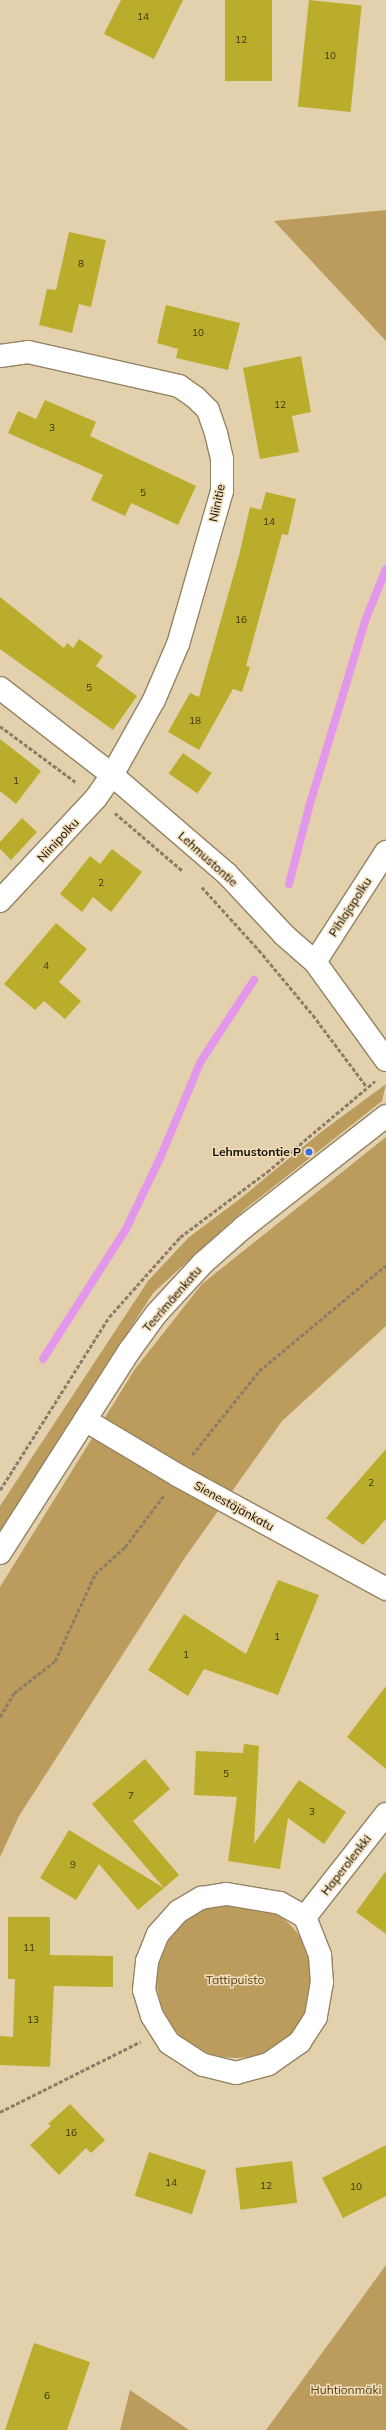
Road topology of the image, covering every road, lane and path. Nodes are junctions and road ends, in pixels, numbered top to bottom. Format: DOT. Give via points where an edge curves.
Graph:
graph roads {
  1 [pos="0,356"];
  2 [pos="0,688"];
  3 [pos="0,726"];
  4 [pos="112,775"];
  5 [pos="96,798"];
  6 [pos="386,852"];
  7 [pos="184,872"];
  8 [pos="196,882"];
  9 [pos="0,902"];
  10 [pos="315,962"];
  11 [pos="386,1060"];
  12 [pos="367,1087"];
  13 [pos="386,1116"];
  14 [pos="386,1264"];
  15 [pos="85,1420"];
  16 [pos="179,1476"];
  17 [pos="0,1553"];
  18 [pos="386,1589"];
  19 [pos="0,1717"];
  20 [pos="386,1814"];
  21 [pos="305,1917"];
  22 [pos="162,2032"];
  23 [pos="0,2112"];
  1 -- 4 [label="street, Niinitie" via="28,352 179,386 208,410 216,432 222,459 222,491 178,644 154,700"];
  2 -- 4 [label="street, Lehmustontie"];
  3 -- 5 [label="path"];
  4 -- 5 [label="street, Niinipolku"];
  4 -- 10 [label="street, Lehmustontie" via="227,874 284,935"];
  5 -- 7 [label="path"];
  5 -- 9 [label="street, Niinipolku"];
  6 -- 10 [label="street, Pihlajapolku"];
  8 -- 12 [label="path" via="264,956 313,1015"];
  10 -- 11 [label="street, Lehmustontie"];
  13 -- 15 [label="street, Teerimäenkatu" via="244,1227 203,1263 156,1314"];
  14 -- 16 [label="path" via="259,1370 197,1446"];
  15 -- 16 [label="street, Sienestäjänkatu"];
  15 -- 17 [label="street, Teerimäenkatu"];
  16 -- 18 [label="street, Sienestäjänkatu"];
  16 -- 19 [label="path" via="125,1547 95,1574 55,1662 14,1693"];
  20 -- 21 [label="street, Haperolenkki"];
  21 -- 22 [label="street" via="280,1903 227,1894 201,1898 179,1911 158,1934 147,1961 144,1990 152,2016"];
  21 -- 22 [label="street" via="320,1955 322,1982 316,2017 300,2042 269,2064 236,2073 203,2065 169,2043"];
  22 -- 23 [label="path"];
}
